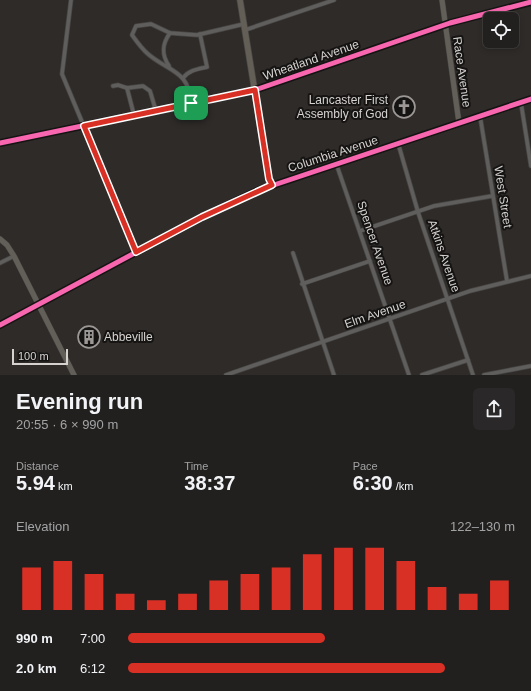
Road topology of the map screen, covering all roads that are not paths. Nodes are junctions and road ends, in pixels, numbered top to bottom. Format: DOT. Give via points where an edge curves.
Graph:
graph roads {
  1 [pos="71,0"];
  2 [pos="240,0"];
  3 [pos="334,0"];
  4 [pos="442,0"];
  5 [pos="531,2"];
  6 [pos="445,25"];
  7 [pos="245,27"];
  8 [pos="170,33"];
  9 [pos="200,34"];
  10 [pos="169,67"];
  11 [pos="183,78"];
  12 [pos="113,86"];
  13 [pos="127,88"];
  14 [pos="255,90"];
  15 [pos="531,100"];
  16 [pos="191,103"];
  17 [pos="521,103"];
  18 [pos="156,111"];
  19 [pos="134,115"];
  20 [pos="480,116"];
  21 [pos="459,123"];
  22 [pos="84,126"];
  23 [pos="0,143"];
  24 [pos="398,143"];
  25 [pos="336,163"];
  26 [pos="531,166"];
  27 [pos="272,185"];
  28 [pos="492,196"];
  29 [pos="418,212"];
  30 [pos="360,231"];
  31 [pos="0,239"];
  32 [pos="136,252"];
  33 [pos="293,253"];
  34 [pos="14,256"];
  35 [pos="370,261"];
  36 [pos="0,263"];
  37 [pos="531,276"];
  38 [pos="507,281"];
  39 [pos="302,284"];
  40 [pos="448,299"];
  41 [pos="38,305"];
  42 [pos="390,319"];
  43 [pos="0,325"];
  44 [pos="322,342"];
  45 [pos="468,360"];
  46 [pos="531,366"];
  47 [pos="238,370"];
  48 [pos="74,375"];
  49 [pos="226,375"];
  50 [pos="239,375"];
  51 [pos="334,375"];
  52 [pos="409,375"];
  53 [pos="422,375"];
  54 [pos="473,375"];
  55 [pos="484,375"];
  1 -- 22 [label="street" via="62,74"];
  2 -- 7 [label="main road"];
  3 -- 7 [label="street"];
  4 -- 6 [label="street, Race Avenue"];
  5 -- 6 [label="street, Wheatland Avenue"];
  6 -- 14 [label="street, Wheatland Avenue"];
  6 -- 21 [label="street, Race Avenue"];
  7 -- 9 [label="street"];
  7 -- 14 [label="main road"];
  8 -- 9 [label="street"];
  8 -- 10 [label="street" via="164,42 163,52"];
  8 -- 10 [label="street" via="151,24 136,26 132,35 149,55"];
  9 -- 11 [label="street" via="207,66 186,74"];
  10 -- 11 [label="street"];
  11 -- 16 [label="street" via="189,89"];
  12 -- 13 [label="street"];
  13 -- 18 [label="street" via="143,86 150,91"];
  13 -- 19 [label="street"];
  14 -- 16 [label="street, Wheatland Avenue"];
  14 -- 27 [label="main road"];
  15 -- 17 [label="main road, Columbia Avenue"];
  16 -- 18 [label="street, Wheatland Avenue"];
  17 -- 20 [label="main road, Columbia Avenue"];
  17 -- 26 [label="street"];
  18 -- 19 [label="street, Wheatland Avenue"];
  19 -- 22 [label="street, Wheatland Avenue"];
  20 -- 21 [label="main road, Columbia Avenue"];
  20 -- 28 [label="street, West Street"];
  21 -- 24 [label="main road, Columbia Avenue"];
  22 -- 23 [label="street, Wheatland Avenue"];
  22 -- 32 [label="street"];
  24 -- 25 [label="main road, Columbia Avenue"];
  24 -- 29 [label="street, Atkins Avenue"];
  25 -- 27 [label="main road, Columbia Avenue"];
  25 -- 30 [label="street, Spencer Avenue"];
  27 -- 32 [label="main road, Columbia Avenue" via="202,217"];
  28 -- 29 [label="street" via="448,202"];
  28 -- 38 [label="street, West Street"];
  29 -- 30 [label="street"];
  29 -- 40 [label="street, Atkins Avenue"];
  30 -- 35 [label="street, Spencer Avenue"];
  31 -- 34 [label="street"];
  32 -- 41 [label="main road, Columbia Avenue"];
  33 -- 39 [label="street"];
  34 -- 36 [label="street"];
  34 -- 41 [label="street"];
  35 -- 39 [label="street"];
  35 -- 42 [label="street, Spencer Avenue"];
  37 -- 38 [label="street, Elm Avenue"];
  38 -- 40 [label="street, Elm Avenue"];
  39 -- 44 [label="street"];
  40 -- 42 [label="street, Elm Avenue"];
  40 -- 45 [label="street, Atkins Avenue"];
  41 -- 43 [label="main road, Columbia Avenue"];
  41 -- 48 [label="street"];
  42 -- 44 [label="street, Elm Avenue"];
  42 -- 52 [label="street, Spencer Avenue"];
  44 -- 47 [label="street, Elm Avenue"];
  44 -- 51 [label="street"];
  45 -- 53 [label="street"];
  45 -- 54 [label="street, Atkins Avenue"];
  46 -- 55 [label="street"];
  47 -- 49 [label="street, Elm Avenue"];
  47 -- 50 [label="street"];
}
